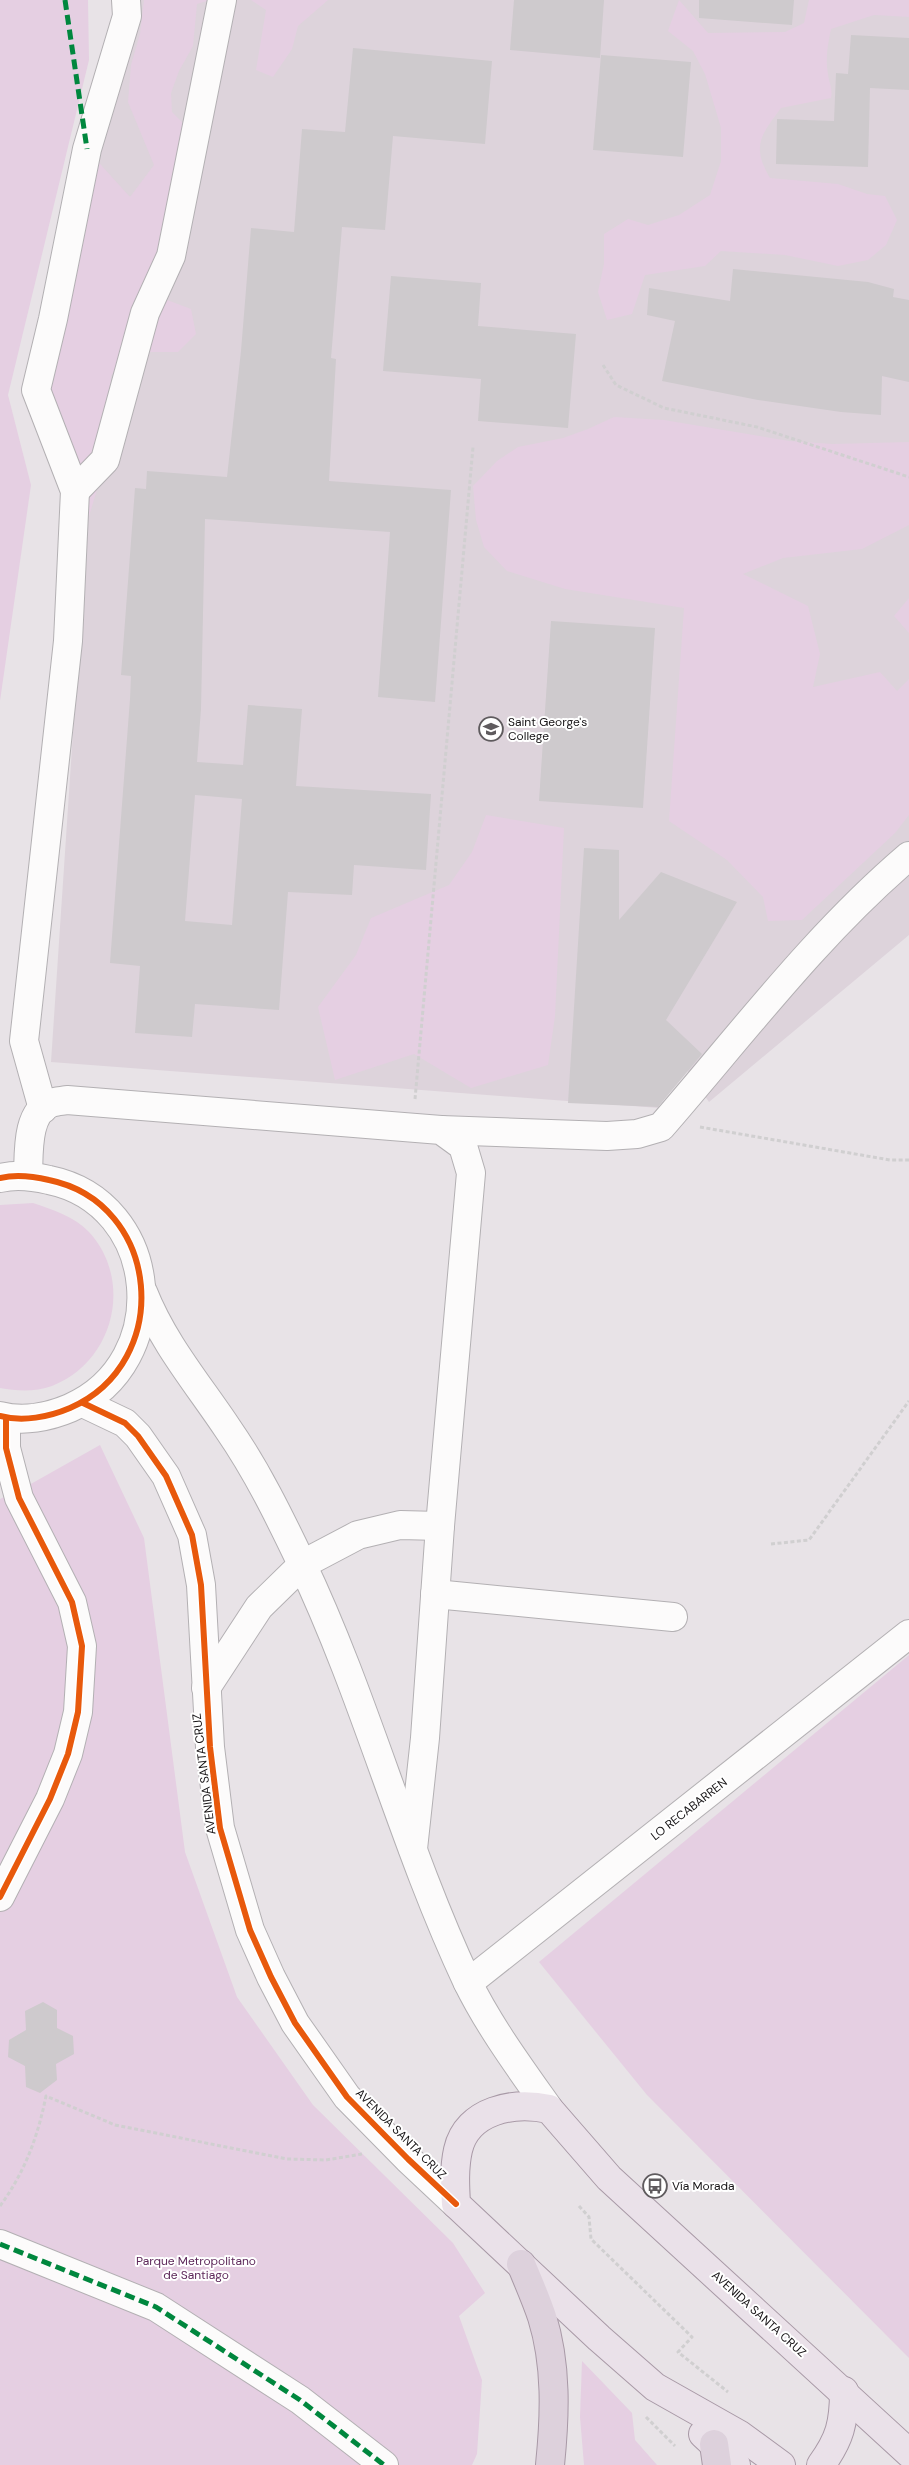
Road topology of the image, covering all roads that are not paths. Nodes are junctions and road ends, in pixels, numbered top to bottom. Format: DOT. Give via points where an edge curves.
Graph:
graph roads {
  1 [pos="126,0"];
  2 [pos="222,0"];
  3 [pos="75,491"];
  4 [pos="909,856"];
  5 [pos="44,1109"];
  6 [pos="441,1130"];
  7 [pos="28,1175"];
  8 [pos="0,1178"];
  9 [pos="143,1292"];
  10 [pos="82,1402"];
  11 [pos="3,1417"];
  12 [pos="440,1526"];
  13 [pos="302,1564"];
  14 [pos="435,1594"];
  15 [pos="674,1617"];
  16 [pos="909,1634"];
  17 [pos="206,1688"];
  18 [pos="414,1849"];
  19 [pos="0,1897"];
  20 [pos="468,1983"];
  21 [pos="549,2109"];
  22 [pos="456,2204"];
  23 [pos="0,2244"];
  24 [pos="521,2264"];
  25 [pos="656,2387"];
  26 [pos="844,2391"];
  27 [pos="909,2453"];
  28 [pos="715,2455"];
  29 [pos="384,2465"];
  30 [pos="550,2465"];
  31 [pos="736,2465"];
  32 [pos="781,2465"];
  33 [pos="820,2465"];
  1 -- 3 [label="street" via="127,16 87,150 36,390"];
  2 -- 3 [label="street" via="172,256 145,313 105,460"];
  3 -- 5 [label="street" via="68,642 24,1041"];
  4 -- 6 [label="street" via="868,891 826,934 661,1126 637,1134 607,1136"];
  5 -- 6 [label="street" via="50,1103 67,1100"];
  5 -- 7 [label="street" via="38,1114 31,1134"];
  6 -- 12 [label="street" via="463,1146 471,1173"];
  7 -- 8 [label="street"];
  7 -- 9 [label="street" via="63,1182 95,1200 120,1225 136,1257"];
  9 -- 10 [label="street" via="141,1319 134,1344 104,1387"];
  9 -- 13 [label="street, AVENIDA SANTA CRUZ" via="153,1318 171,1348 256,1473"];
  10 -- 11 [label="street" via="49,1415"];
  10 -- 17 [label="street, AVENIDA SANTA CRUZ" via="125,1423 138,1436 166,1476 180,1505 192,1535 201,1585"];
  11 -- 19 [label="street" via="6,1448 19,1498 72,1602 82,1646 78,1712 68,1754 50,1799"];
  12 -- 13 [label="street" via="400,1525 358,1534"];
  12 -- 14 [label="street"];
  13 -- 17 [label="street" via="259,1607"];
  13 -- 18 [label="street, AVENIDA SANTA CRUZ"];
  14 -- 15 [label="street"];
  14 -- 18 [label="street"];
  16 -- 20 [label="street, LO RECABARREN"];
  17 -- 22 [label="street, AVENIDA SANTA CRUZ" via="220,1828 250,1930 271,1976 295,2023 346,2097"];
  18 -- 20 [label="street, AVENIDA SANTA CRUZ"];
  20 -- 21 [label="street, AVENIDA SANTA CRUZ" via="495,2030"];
  21 -- 22 [label="main road" via="522,2105 507,2107 480,2117 472,2125 458,2150"];
  21 -- 26 [label="main road, AVENIDA SANTA CRUZ" via="609,2178"];
  22 -- 24 [label="main road, AVENIDA SANTA CRUZ"];
  23 -- 29 [label="street" via="156,2307 300,2400"];
  24 -- 25 [label="main road, AVENIDA SANTA CRUZ"];
  24 -- 30 [label="highway" via="542,2317 550,2355 554,2394"];
  25 -- 28 [label="main road"];
  25 -- 32 [label="main road, AVENIDA SANTA CRUZ" via="740,2435"];
  26 -- 27 [label="main road, AVENIDA SANTA CRUZ"];
  26 -- 33 [label="main road" via="840,2432"];
  28 -- 31 [label="main road"];
}
